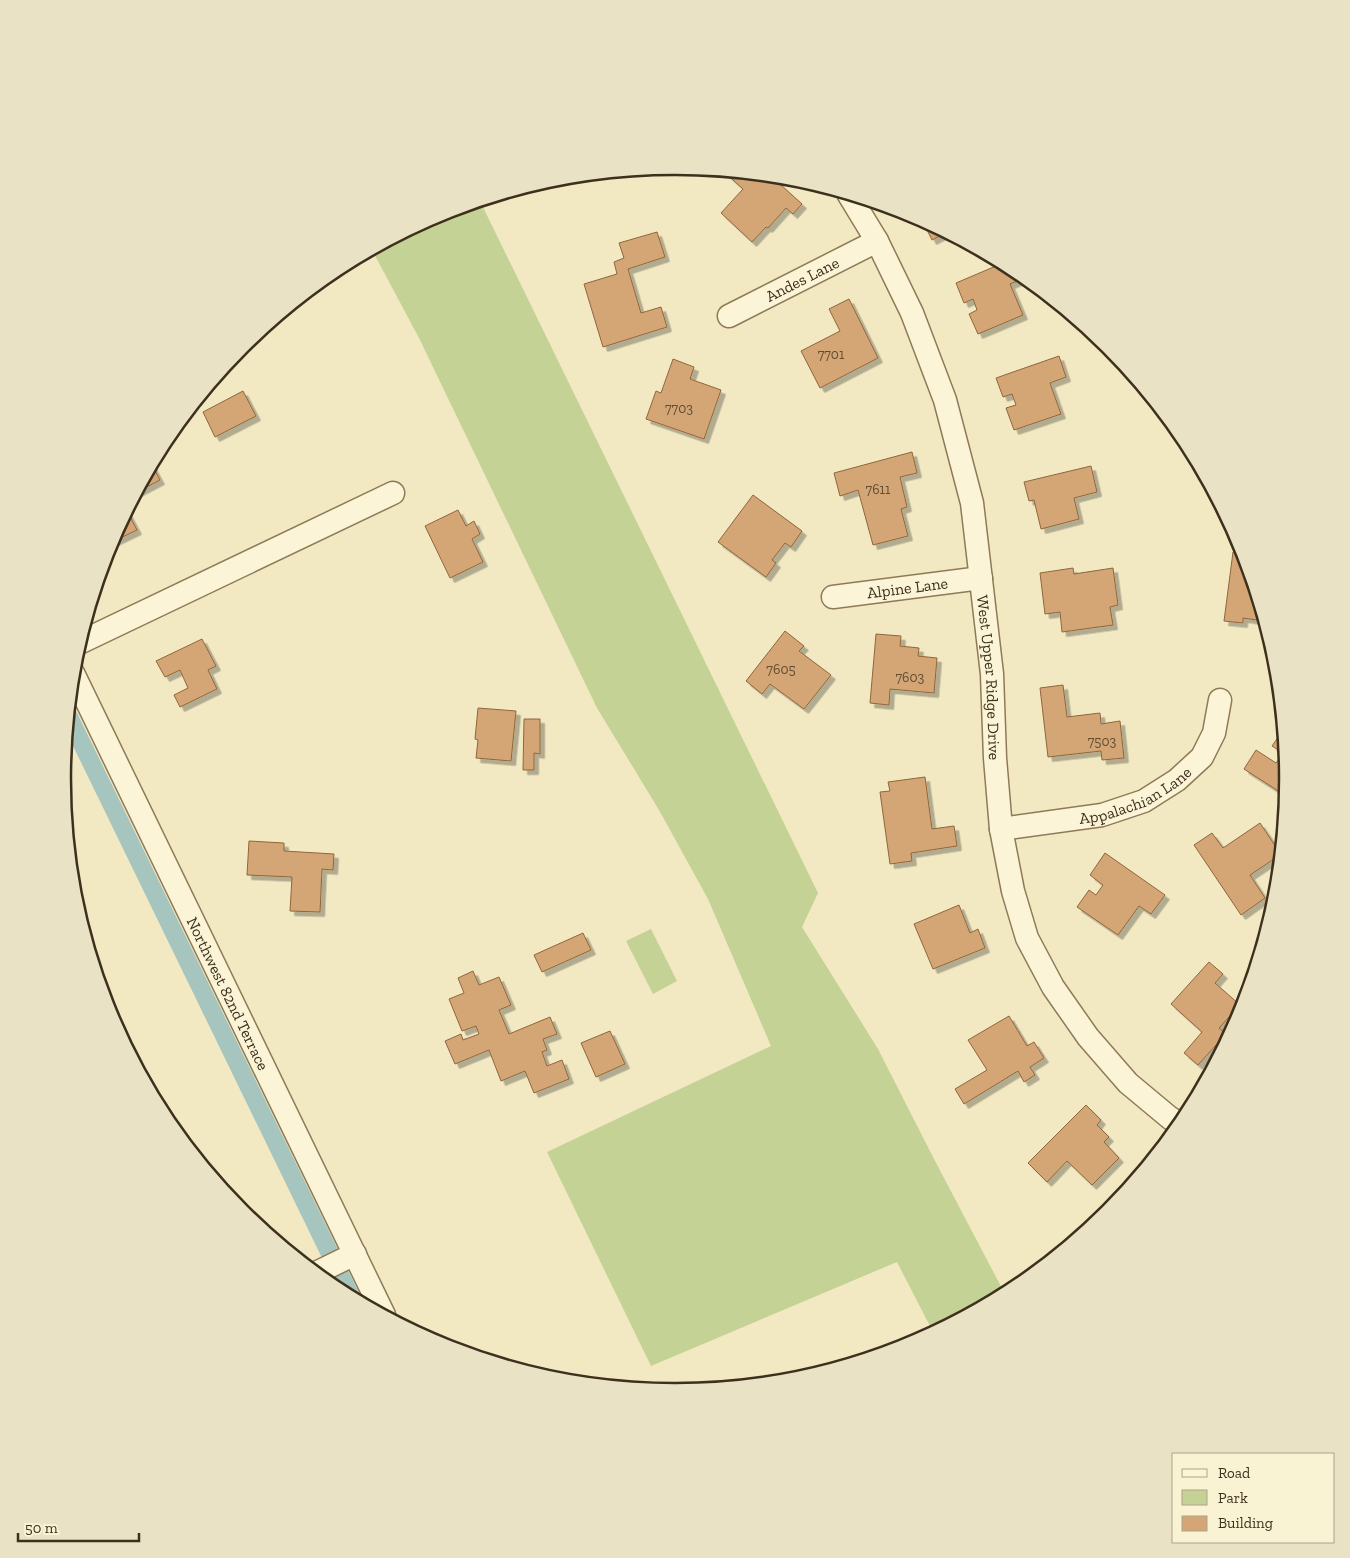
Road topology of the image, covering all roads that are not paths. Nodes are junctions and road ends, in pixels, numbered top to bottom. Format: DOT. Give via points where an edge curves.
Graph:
graph roads {
  1 [pos="854,203"];
  2 [pos="877,241"];
  3 [pos="729,316"];
  4 [pos="393,493"];
  5 [pos="981,578"];
  6 [pos="833,597"];
  7 [pos="88,639"];
  8 [pos="79,686"];
  9 [pos="1220,700"];
  10 [pos="1001,830"];
  11 [pos="1173,1120"];
  12 [pos="355,1254"];
  13 [pos="323,1269"];
  14 [pos="379,1305"];
  1 -- 2 [label="street, West Upper Ridge Drive"];
  2 -- 3 [label="street, Andes Lane"];
  2 -- 5 [label="street, West Upper Ridge Drive" via="912,313 945,400 972,503"];
  4 -- 7 [label="street"];
  5 -- 6 [label="street, Alpine Lane"];
  5 -- 10 [label="street, West Upper Ridge Drive" via="992,674"];
  8 -- 12 [label="street, Northwest 82nd Terrace"];
  9 -- 10 [label="street, Appalachian Lane" via="1214,733 1202,757 1177,780 1144,801 1102,815"];
  10 -- 11 [label="street, West Upper Ridge Drive" via="1013,891 1028,938 1053,987 1088,1037 1128,1083"];
  12 -- 13 [label="street"];
  12 -- 14 [label="street, Northwest 82nd Terrace"];
}
